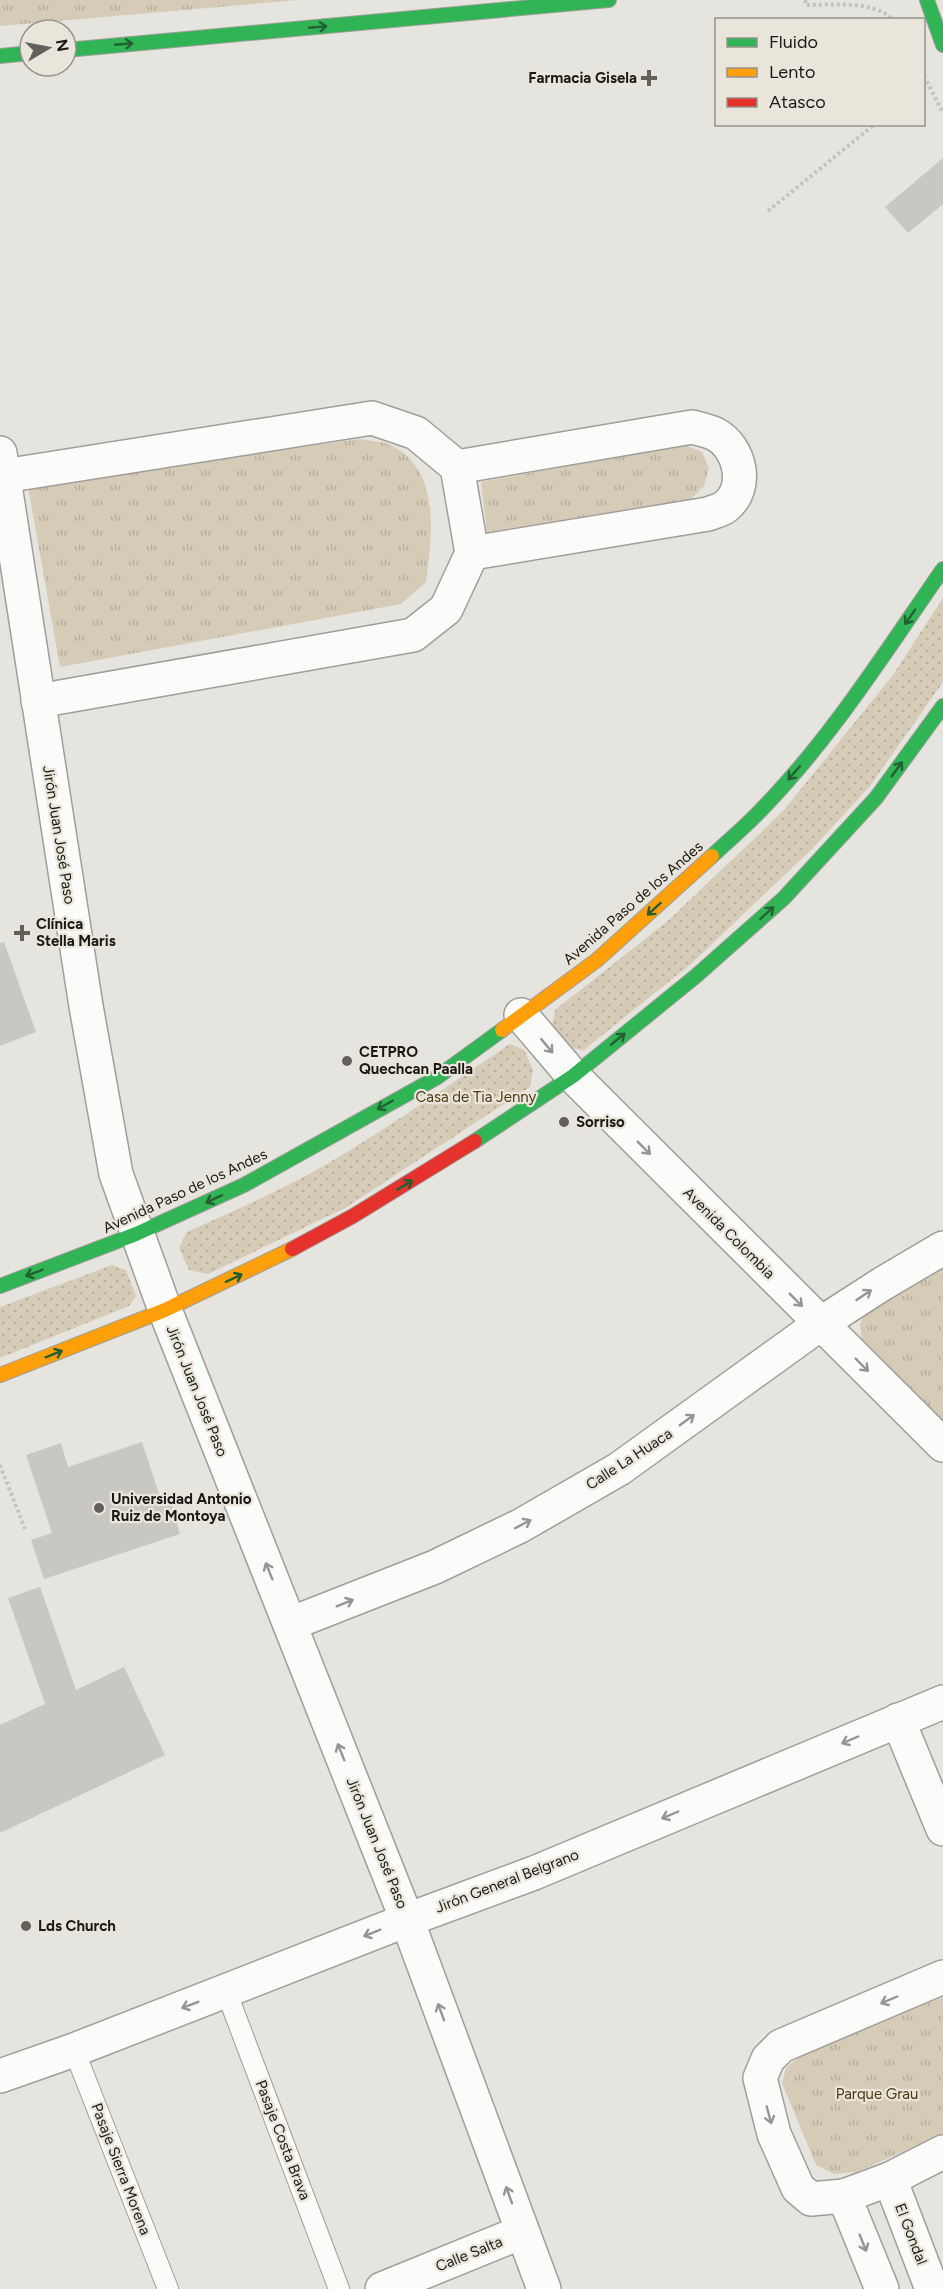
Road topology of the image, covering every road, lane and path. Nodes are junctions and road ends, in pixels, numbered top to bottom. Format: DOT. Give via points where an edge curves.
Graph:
graph roads {
  1 [pos="609,0"];
  2 [pos="805,0"];
  3 [pos="927,0"];
  4 [pos="891,18"];
  5 [pos="943,45"];
  6 [pos="78,49"];
  7 [pos="18,54"];
  8 [pos="0,56"];
  9 [pos="925,84"];
  10 [pos="943,113"];
  11 [pos="873,126"];
  12 [pos="768,212"];
  13 [pos="2,465"];
  14 [pos="457,467"];
  15 [pos="472,554"];
  16 [pos="943,569"];
  17 [pos="13,623"];
  18 [pos="38,700"];
  19 [pos="943,706"];
  20 [pos="521,1016"];
  21 [pos="573,1076"];
  22 [pos="136,1234"];
  23 [pos="943,1248"];
  24 [pos="0,1286"];
  25 [pos="165,1310"];
  26 [pos="820,1324"];
  27 [pos="0,1375"];
  28 [pos="943,1445"];
  29 [pos="0,1465"];
  30 [pos="25,1529"];
  31 [pos="290,1624"];
  32 [pos="941,1707"];
  33 [pos="898,1720"];
  34 [pos="943,1829"];
  35 [pos="407,1920"];
  36 [pos="943,1977"];
  37 [pos="226,1991"];
  38 [pos="74,2050"];
  39 [pos="0,2076"];
  40 [pos="943,2152"];
  41 [pos="890,2179"];
  42 [pos="844,2196"];
  43 [pos="522,2232"];
  44 [pos="168,2289"];
  45 [pos="339,2289"];
  46 [pos="382,2289"];
  47 [pos="544,2289"];
  48 [pos="882,2289"];
  49 [pos="932,2289"];
  6 -- 1 [label="street, one-way"];
  2 -- 4 [label="path" via="806,5 859,4"];
  3 -- 5 [label="street"];
  7 -- 8 [label="street"];
  9 -- 10 [label="path"];
  11 -- 12 [label="path"];
  13 -- 14 [label="street" via="372,418 416,433"];
  13 -- 17 [label="street, Jirón Juan José Paso"];
  14 -- 15 [label="street"];
  14 -- 15 [label="street" via="692,427 716,434 731,448 741,466 737,490 726,506 708,514"];
  15 -- 18 [label="street" via="446,609 413,635"];
  16 -- 20 [label="street, Avenida Paso de los Andes, one-way" via="855,695 762,809 597,960"];
  17 -- 18 [label="street, Jirón Juan José Paso"];
  18 -- 22 [label="street, Jirón Juan José Paso" via="116,1174"];
  21 -- 19 [label="street, one-way" via="784,898 876,798"];
  20 -- 21 [label="street, Avenida Colombia, one-way"];
  20 -- 22 [label="street, Avenida Paso de los Andes, one-way" via="436,1078 244,1185"];
  25 -- 21 [label="street, one-way" via="353,1216"];
  21 -- 26 [label="street, Avenida Colombia, one-way"];
  22 -- 24 [label="street, Avenida Paso de los Andes, one-way"];
  22 -- 25 [label="street, Jirón Juan José Paso"];
  26 -- 23 [label="street, Calle La Huaca, one-way"];
  27 -- 25 [label="street, one-way"];
  31 -- 25 [label="street, Jirón Juan José Paso, one-way"];
  26 -- 28 [label="street, Avenida Colombia, one-way"];
  31 -- 26 [label="street, Calle La Huaca, one-way" via="435,1567 520,1526 619,1469"];
  29 -- 30 [label="path"];
  35 -- 31 [label="street, Jirón Juan José Paso, one-way"];
  32 -- 33 [label="street, Jirón General Belgrano"];
  33 -- 34 [label="street"];
  33 -- 35 [label="street, Jirón General Belgrano, one-way" via="534,1873"];
  35 -- 37 [label="street, Jirón General Belgrano, one-way"];
  43 -- 35 [label="street, Jirón Juan José Paso, one-way"];
  36 -- 42 [label="street, one-way" via="781,2046 768,2059 760,2078 774,2134 798,2188 811,2199"];
  37 -- 38 [label="street, Jirón General Belgrano, one-way"];
  37 -- 45 [label="lane, Pasaje Costa Brava"];
  38 -- 39 [label="street, Jirón General Belgrano"];
  38 -- 44 [label="lane, Pasaje Sierra Morena"];
  40 -- 41 [label="street"];
  41 -- 42 [label="street"];
  41 -- 49 [label="street, El Gondal"];
  42 -- 48 [label="street, one-way"];
  43 -- 46 [label="street, Calle Salta"];
  43 -- 47 [label="street, Jirón Juan José Paso"];
}
